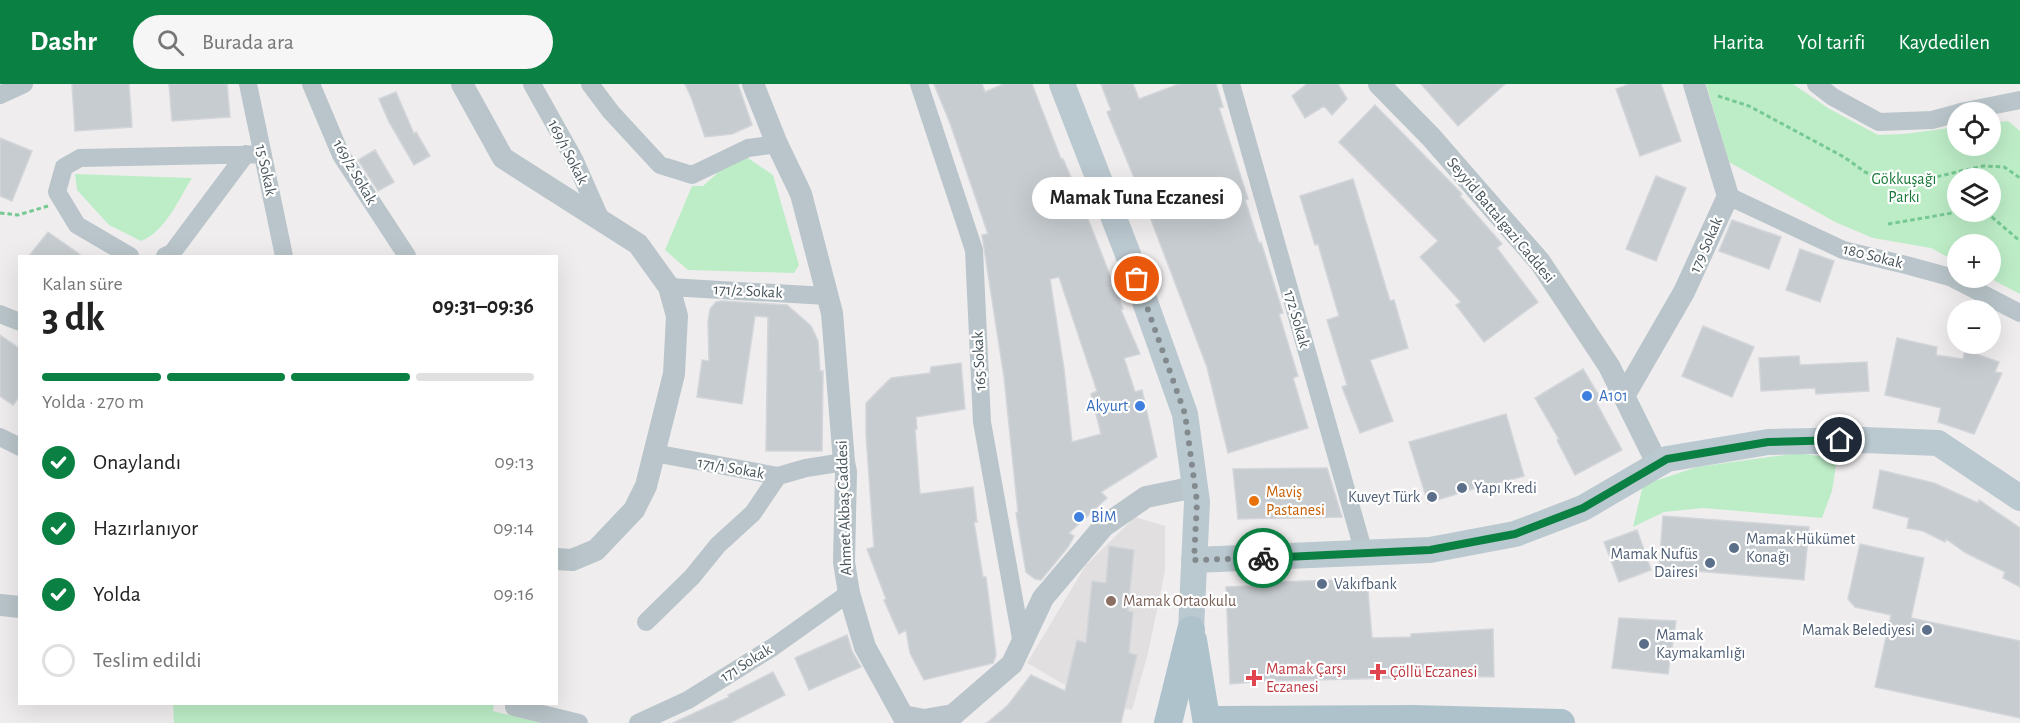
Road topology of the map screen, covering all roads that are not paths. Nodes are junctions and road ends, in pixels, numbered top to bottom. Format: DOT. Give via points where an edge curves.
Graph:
graph roads {
  1 [pos="24,84"];
  2 [pos="248,84"];
  3 [pos="311,84"];
  4 [pos="462,84"];
  5 [pos="532,84"];
  6 [pos="590,84"];
  7 [pos="753,84"];
  8 [pos="919,84"];
  9 [pos="1062,84"];
  10 [pos="1231,84"];
  11 [pos="1379,84"];
  12 [pos="1816,84"];
  13 [pos="1695,86"];
  14 [pos="0,95"];
  15 [pos="2020,99"];
  16 [pos="2001,103"];
  17 [pos="1947,116"];
  18 [pos="777,144"];
  19 [pos="254,154"];
  20 [pos="1728,196"];
  21 [pos="601,220"];
  22 [pos="128,255"];
  23 [pos="167,255"];
  24 [pos="284,255"];
  25 [pos="406,255"];
  26 [pos="669,287"];
  27 [pos="827,296"];
  28 [pos="2020,313"];
  29 [pos="0,314"];
  30 [pos="18,321"];
  31 [pos="1624,396"];
  32 [pos="0,437"];
  33 [pos="18,446"];
  34 [pos="654,453"];
  35 [pos="844,462"];
  36 [pos="1658,465"];
  37 [pos="777,476"];
  38 [pos="1195,488"];
  39 [pos="2020,498"];
  40 [pos="1364,553"];
  41 [pos="558,559"];
  42 [pos="1194,560"];
  43 [pos="849,594"];
  44 [pos="0,605"];
  45 [pos="18,607"];
  46 [pos="646,622"];
  47 [pos="1191,630"];
  48 [pos="1022,644"];
  49 [pos="514,706"];
  50 [pos="897,719"];
  51 [pos="1209,720"];
  52 [pos="579,723"];
  53 [pos="638,723"];
  54 [pos="1168,723"];
  55 [pos="1561,723"];
  1 -- 14 [label="street"];
  2 -- 19 [label="street, 15 Sokak"];
  3 -- 25 [label="street, 169/2 Sokak" via="342,155"];
  4 -- 21 [label="street" via="503,158"];
  5 -- 21 [label="street, 169/1 Sokak" via="574,159"];
  6 -- 18 [label="street" via="660,165 692,175 748,148"];
  7 -- 18 [label="street, Ahmet Akbaş Caddesi"];
  8 -- 48 [label="street, 165 Sokak" via="974,250 982,422"];
  9 -- 38 [label="main road" via="1185,414"];
  10 -- 40 [label="street, 172 Sokak"];
  11 -- 31 [label="street, Seyyid Battalgazi Caddesi" via="1431,137 1540,262 1609,366"];
  12 -- 17 [label="street" via="1879,122"];
  13 -- 20 [label="street, 179 Sokak"];
  15 -- 16 [label="street"];
  18 -- 27 [label="street, Ahmet Akbaş Caddesi" via="801,194"];
  19 -- 22 [label="street" via="80,158 64,167 57,192 76,225"];
  19 -- 23 [label="street"];
  19 -- 24 [label="street, 15 Sokak"];
  20 -- 28 [label="street, 180 Sokak" via="1843,250 1950,277"];
  20 -- 31 [label="street, 179 Sokak" via="1684,292"];
  21 -- 26 [label="street" via="638,243"];
  26 -- 27 [label="street, 171/2 Sokak"];
  26 -- 34 [label="street" via="677,316 674,374"];
  27 -- 35 [label="street, Ahmet Akbaş Caddesi" via="832,313"];
  29 -- 30 [label="street"];
  31 -- 36 [label="street, Seyyid Battalgazi Caddesi"];
  32 -- 33 [label="street"];
  34 -- 37 [label="street, 171/1 Sokak"];
  34 -- 41 [label="street" via="646,486 634,510 596,550 572,560"];
  35 -- 37 [label="street, 171/1 Sokak"];
  35 -- 43 [label="street, Ahmet Akbaş Caddesi" via="844,562"];
  36 -- 39 [label="main road" via="1667,459 1768,442 1938,443"];
  36 -- 40 [label="main road" via="1583,508 1515,534 1430,550"];
  37 -- 46 [label="street" via="753,513 718,544 692,578"];
  38 -- 42 [label="main road"];
  38 -- 48 [label="street, Ahmet Akbaş Caddesi" via="1146,496 1104,526 1043,598"];
  40 -- 42 [label="main road"];
  42 -- 47 [label="main road"];
  43 -- 50 [label="street, Ahmet Akbaş Caddesi" via="865,647"];
  43 -- 53 [label="street, 171 Sokak" via="688,700"];
  44 -- 45 [label="street"];
  47 -- 51 [label="main road"];
  47 -- 54 [label="main road"];
  48 -- 50 [label="street, Ahmet Akbaş Caddesi" via="1012,664 953,715"];
  49 -- 52 [label="street"];
  51 -- 54 [label="main road" via="1199,714 1183,713"];
  51 -- 55 [label="main road"];
}
